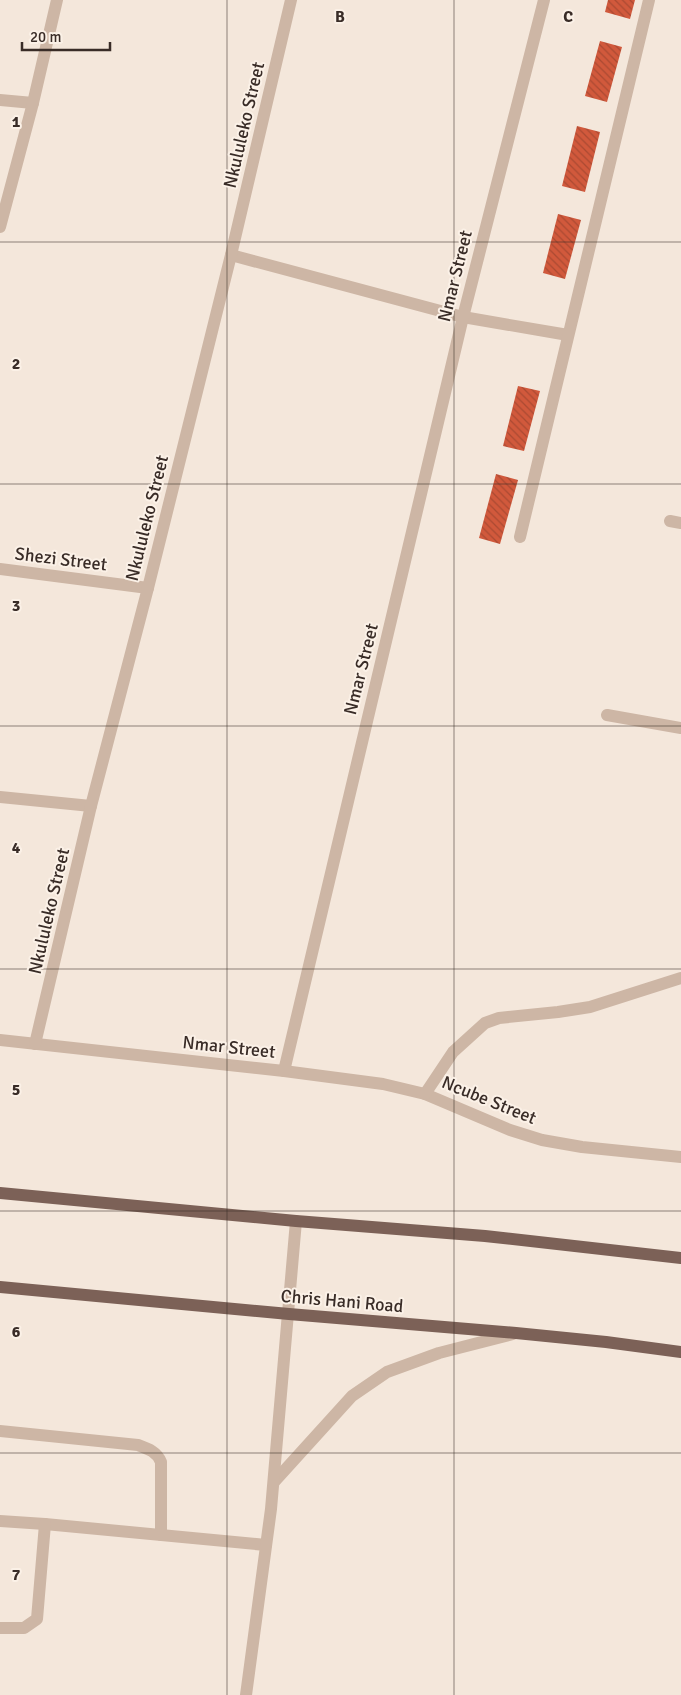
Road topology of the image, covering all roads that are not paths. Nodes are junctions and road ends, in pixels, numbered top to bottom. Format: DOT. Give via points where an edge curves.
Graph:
graph roads {
  1 [pos="57,0"];
  2 [pos="291,0"];
  3 [pos="544,0"];
  4 [pos="649,0"];
  5 [pos="0,100"];
  6 [pos="33,103"];
  7 [pos="0,227"];
  8 [pos="230,255"];
  9 [pos="462,317"];
  10 [pos="568,336"];
  11 [pos="520,537"];
  12 [pos="0,569"];
  13 [pos="148,588"];
  14 [pos="607,715"];
  15 [pos="681,728"];
  16 [pos="0,797"];
  17 [pos="91,806"];
  18 [pos="681,978"];
  19 [pos="0,1040"];
  20 [pos="35,1044"];
  21 [pos="284,1071"];
  22 [pos="425,1094"];
  23 [pos="681,1157"];
  24 [pos="0,1193"];
  25 [pos="296,1221"];
  26 [pos="681,1258"];
  27 [pos="0,1287"];
  28 [pos="289,1314"];
  29 [pos="516,1333"];
  30 [pos="681,1352"];
  31 [pos="0,1431"];
  32 [pos="274,1482"];
  33 [pos="0,1521"];
  34 [pos="45,1524"];
  35 [pos="161,1535"];
  36 [pos="266,1545"];
  37 [pos="0,1628"];
  38 [pos="246,1695"];
  1 -- 6 [label="street"];
  2 -- 8 [label="street, Nkululeko Street"];
  3 -- 9 [label="street, Nmar Street"];
  4 -- 10 [label="street"];
  5 -- 6 [label="street"];
  6 -- 7 [label="street"];
  8 -- 9 [label="street"];
  8 -- 13 [label="street, Nkululeko Street"];
  9 -- 10 [label="street"];
  9 -- 21 [label="street, Nmar Street"];
  10 -- 11 [label="street"];
  12 -- 13 [label="street, Shezi Street"];
  13 -- 17 [label="street, Nkululeko Street"];
  14 -- 15 [label="street"];
  16 -- 17 [label="street"];
  17 -- 20 [label="street, Nkululeko Street"];
  18 -- 22 [label="street" via="590,1007 499,1018 485,1023 453,1052"];
  19 -- 20 [label="street, Nmar Street"];
  20 -- 21 [label="street, Nmar Street"];
  21 -- 22 [label="street, Ncube Street" via="383,1084"];
  22 -- 23 [label="street, Ncube Street" via="542,1140"];
  24 -- 25 [label="main road"];
  25 -- 26 [label="main road" via="485,1236"];
  25 -- 28 [label="street"];
  27 -- 28 [label="main road, Chris Hani Road"];
  28 -- 29 [label="main road, Chris Hani Road"];
  28 -- 32 [label="street"];
  29 -- 30 [label="main road, Chris Hani Road"];
  29 -- 32 [label="street" via="439,1353 387,1372 352,1396"];
  31 -- 35 [label="street" via="138,1445 154,1452 161,1462"];
  32 -- 36 [label="street"];
  33 -- 34 [label="street"];
  34 -- 35 [label="street"];
  34 -- 37 [label="street" via="37,1619 24,1628"];
  35 -- 36 [label="street"];
  36 -- 38 [label="street"];
}
